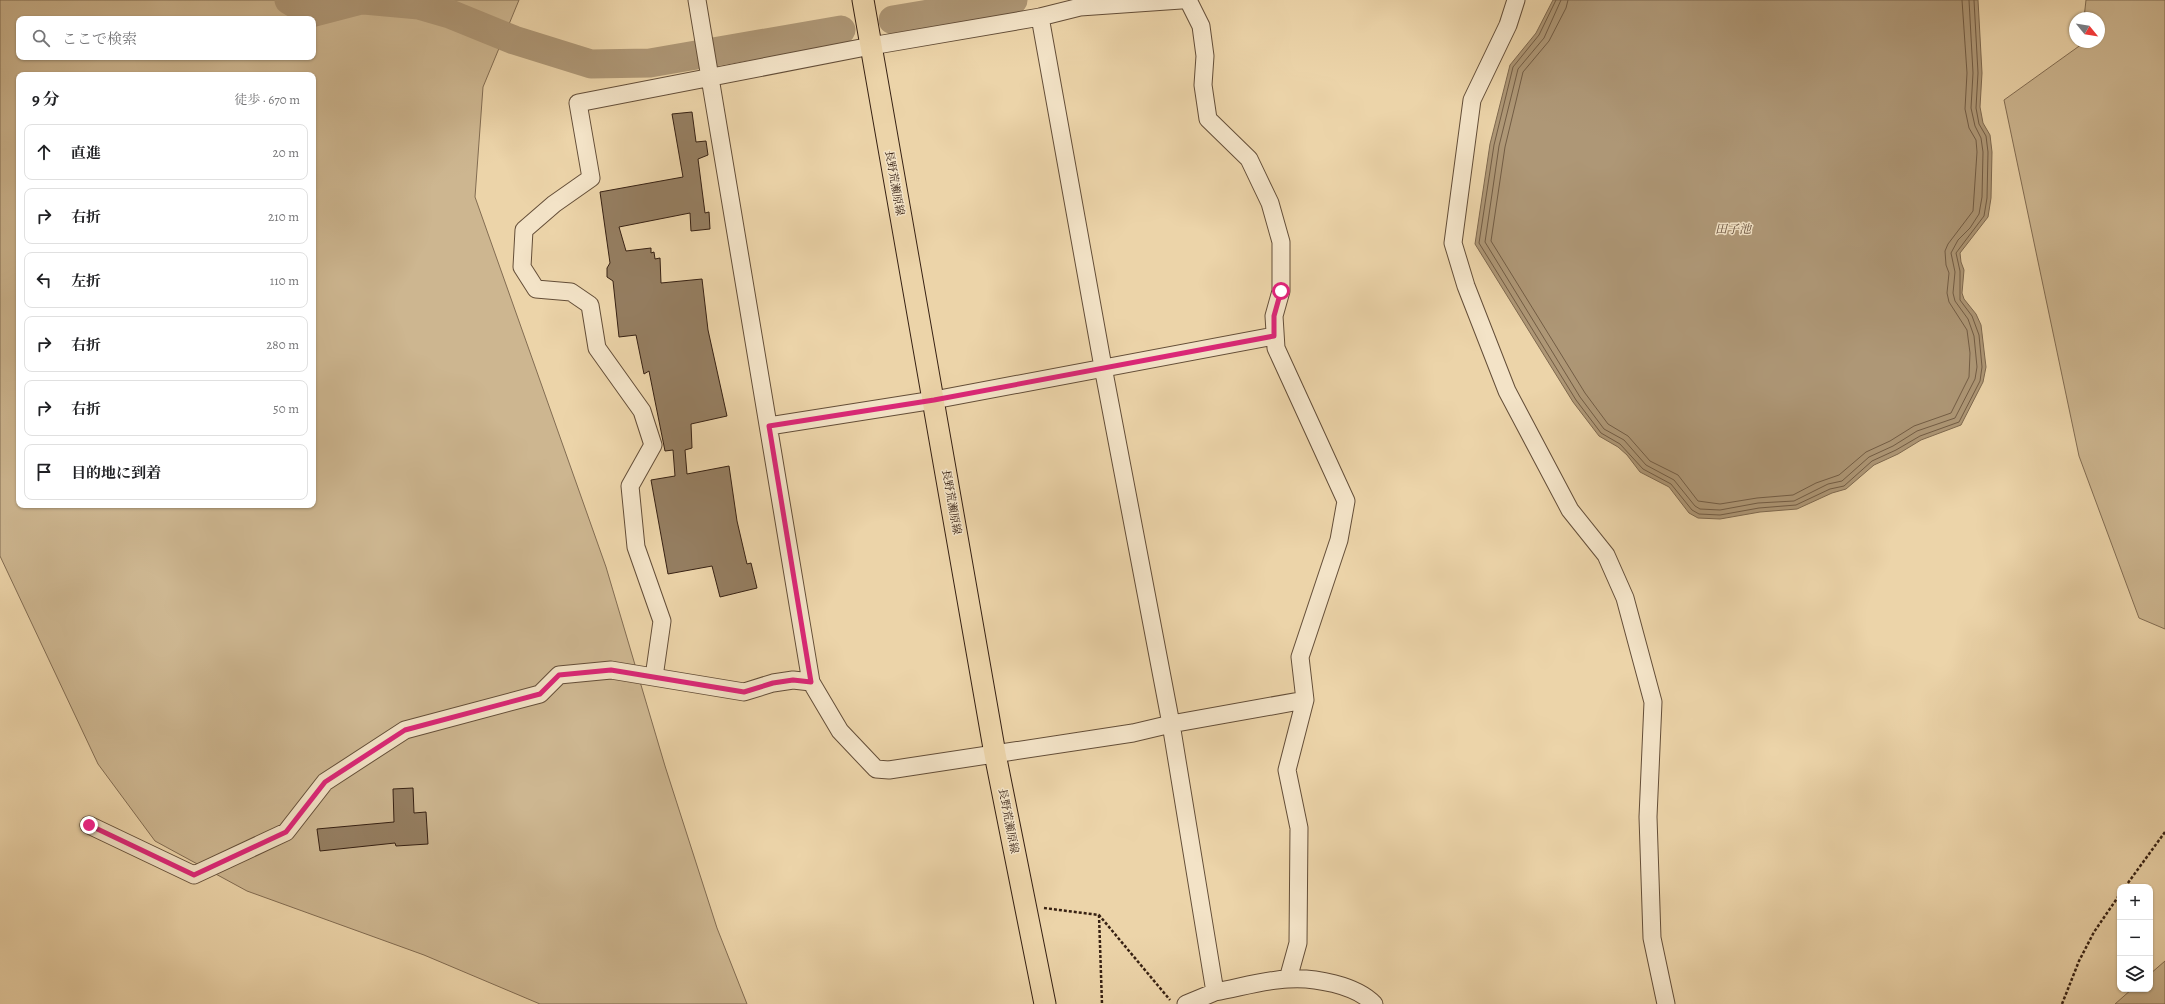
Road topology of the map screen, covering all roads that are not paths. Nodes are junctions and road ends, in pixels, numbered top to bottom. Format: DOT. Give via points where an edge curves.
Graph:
graph roads {
  1 [pos="697,0"];
  2 [pos="863,0"];
  3 [pos="1181,0"];
  4 [pos="1188,0"];
  5 [pos="1516,0"];
  6 [pos="1079,4"];
  7 [pos="1040,17"];
  8 [pos="871,46"];
  9 [pos="708,72"];
  10 [pos="1274,336"];
  11 [pos="1103,367"];
  12 [pos="934,400"];
  13 [pos="769,426"];
  14 [pos="654,677"];
  15 [pos="811,682"];
  16 [pos="1305,700"];
  17 [pos="1171,724"];
  18 [pos="995,754"];
  19 [pos="89,825"];
  20 [pos="1288,979"];
  21 [pos="1215,992"];
  22 [pos="1045,1004"];
  23 [pos="1186,1004"];
  24 [pos="1374,1004"];
  25 [pos="1666,1004"];
  1 -- 9 [label="street"];
  2 -- 8 [label="main road, 長野荒瀬原線"];
  3 -- 6 [label="street"];
  4 -- 10 [label="street" via="1200,26 1205,56 1202,85 1208,118 1249,159 1270,203 1281,242 1281,291 1274,316"];
  5 -- 25 [label="street" via="1508,25 1472,100 1453,243 1466,286 1507,391 1570,510 1606,555 1625,598 1653,702 1648,817 1652,938"];
  6 -- 7 [label="street"];
  7 -- 8 [label="street"];
  7 -- 11 [label="street"];
  8 -- 9 [label="street"];
  8 -- 12 [label="main road, 長野荒瀬原線"];
  9 -- 13 [label="street"];
  9 -- 14 [label="street" via="578,103 591,178 554,204 524,230 522,267 536,289 571,292 590,305 597,348 642,411 653,445 630,486 636,547 662,621"];
  10 -- 11 [label="street"];
  10 -- 16 [label="street" via="1276,348 1346,501 1339,540 1300,657"];
  11 -- 12 [label="street"];
  11 -- 17 [label="street"];
  12 -- 13 [label="street"];
  12 -- 18 [label="main road, 長野荒瀬原線"];
  13 -- 15 [label="street"];
  14 -- 15 [label="street" via="744,692 786,681"];
  14 -- 19 [label="street" via="611,670 559,675 540,694 405,730 325,782 286,832 194,875"];
  15 -- 18 [label="street" via="840,731 876,768 889,770"];
  16 -- 17 [label="street"];
  16 -- 20 [label="street" via="1286,770 1299,828 1298,943"];
  17 -- 18 [label="street" via="1133,733"];
  17 -- 21 [label="street"];
  18 -- 22 [label="main road, 長野荒瀬原線"];
  20 -- 21 [label="street"];
  20 -- 24 [label="street" via="1336,983 1366,995"];
  21 -- 23 [label="street"];
}
